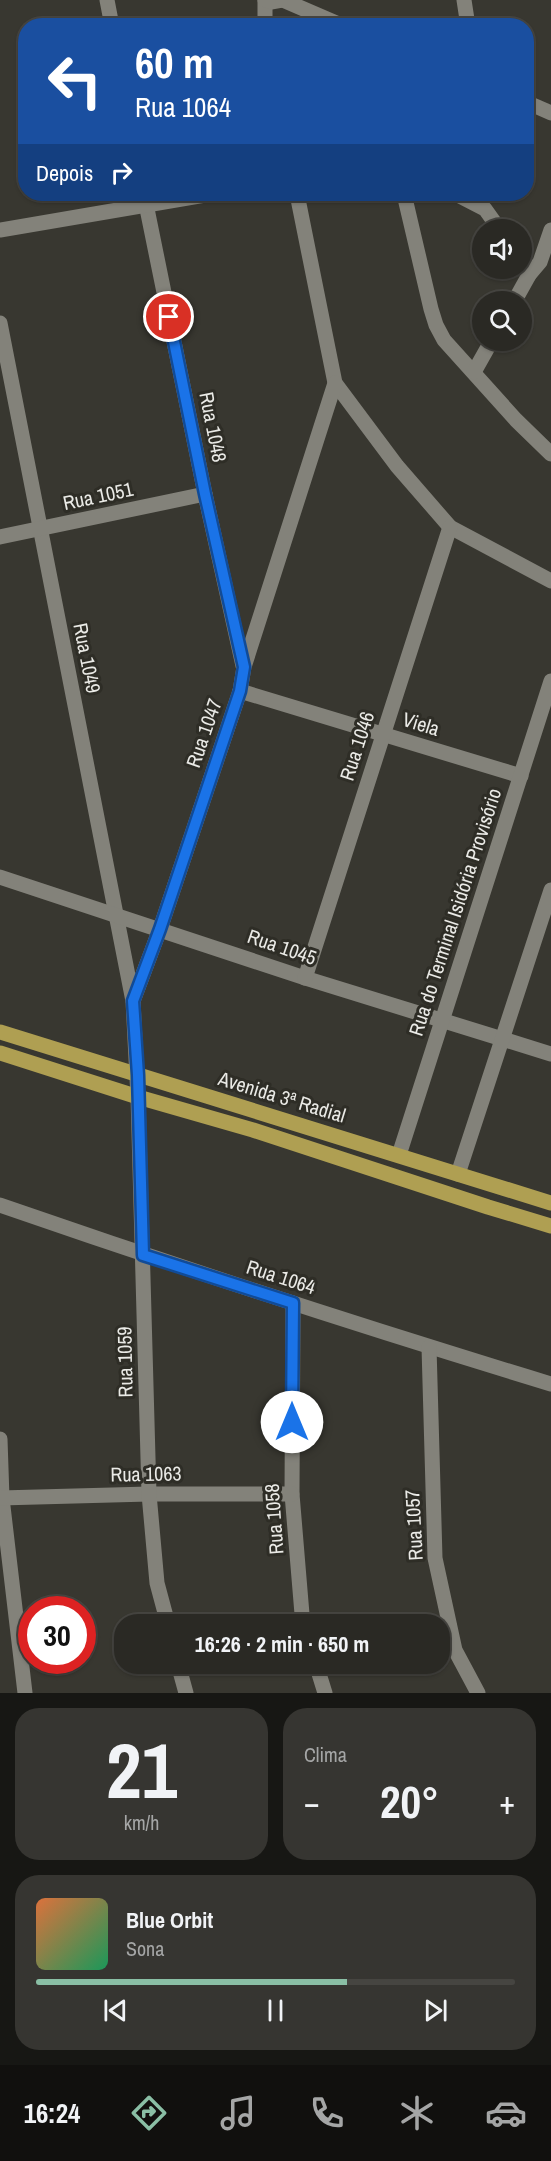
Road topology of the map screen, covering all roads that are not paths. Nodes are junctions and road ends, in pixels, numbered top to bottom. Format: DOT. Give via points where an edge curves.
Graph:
graph roads {
  1 [pos="107,0"];
  2 [pos="265,0"];
  3 [pos="283,0"];
  4 [pos="311,0"];
  5 [pos="464,0"];
  6 [pos="322,17"];
  7 [pos="110,18"];
  8 [pos="265,18"];
  9 [pos="467,18"];
  10 [pos="534,106"];
  11 [pos="551,113"];
  12 [pos="140,201"];
  13 [pos="145,201"];
  14 [pos="298,201"];
  15 [pos="406,201"];
  16 [pos="470,201"];
  17 [pos="492,219"];
  18 [pos="0,230"];
  19 [pos="551,230"];
  20 [pos="545,264"];
  21 [pos="0,323"];
  22 [pos="486,351"];
  23 [pos="474,372"];
  24 [pos="336,383"];
  25 [pos="551,454"];
  26 [pos="205,494"];
  27 [pos="450,527"];
  28 [pos="40,530"];
  29 [pos="0,537"];
  30 [pos="551,581"];
  31 [pos="244,667"];
  32 [pos="551,681"];
  33 [pos="240,691"];
  34 [pos="383,735"];
  35 [pos="521,776"];
  36 [pos="0,877"];
  37 [pos="551,890"];
  38 [pos="117,915"];
  39 [pos="160,929"];
  40 [pos="305,978"];
  41 [pos="133,1001"];
  42 [pos="441,1021"];
  43 [pos="0,1032"];
  44 [pos="502,1039"];
  45 [pos="0,1053"];
  46 [pos="551,1054"];
  47 [pos="138,1075"];
  48 [pos="138,1097"];
  49 [pos="253,1130"];
  50 [pos="399,1155"];
  51 [pos="459,1174"];
  52 [pos="551,1203"];
  53 [pos="0,1205"];
  54 [pos="488,1207"];
  55 [pos="551,1226"];
  56 [pos="143,1255"];
  57 [pos="293,1303"];
  58 [pos="429,1347"];
  59 [pos="551,1384"];
  60 [pos="0,1439"];
  61 [pos="150,1494"];
  62 [pos="292,1494"];
  63 [pos="1,1498"];
  64 [pos="165,1614"];
  65 [pos="302,1614"];
  66 [pos="181,1674"];
  67 [pos="319,1674"];
  68 [pos="25,1693"];
  69 [pos="186,1693"];
  70 [pos="325,1693"];
  71 [pos="478,1693"];
  1 -- 7 [label="street"];
  2 -- 3 [label="street"];
  2 -- 8 [label="street"];
  3 -- 6 [label="street"];
  4 -- 6 [label="street"];
  5 -- 9 [label="street"];
  10 -- 11 [label="street"];
  12 -- 18 [label="street"];
  13 -- 26 [label="street, Rua 1048"];
  14 -- 24 [label="street"];
  15 -- 23 [label="street" via="436,325 444,340"];
  16 -- 17 [label="street" via="485,209"];
  19 -- 20 [label="street"];
  21 -- 28 [label="street, Rua 1049"];
  22 -- 23 [label="street"];
  23 -- 25 [label="street"];
  24 -- 27 [label="street"];
  24 -- 31 [label="street, Rua 1047"];
  26 -- 28 [label="street, Rua 1051"];
  26 -- 31 [label="street, Rua 1048"];
  27 -- 30 [label="street"];
  27 -- 34 [label="street, Rua 1046"];
  28 -- 29 [label="street, Rua 1051"];
  28 -- 38 [label="street, Rua 1049"];
  31 -- 33 [label="street, Rua 1047"];
  32 -- 35 [label="street, Rua do Terminal Isidória Provisório"];
  33 -- 34 [label="street, Viela"];
  33 -- 39 [label="street, Rua 1047"];
  34 -- 35 [label="street, Viela"];
  34 -- 40 [label="street, Rua 1046"];
  35 -- 42 [label="street, Rua do Terminal Isidória Provisório"];
  36 -- 38 [label="street, Rua 1045"];
  37 -- 44 [label="street"];
  38 -- 39 [label="street, Rua 1045"];
  38 -- 41 [label="street, Rua 1049"];
  39 -- 40 [label="street, Rua 1045"];
  39 -- 41 [label="street, Rua 1047"];
  40 -- 42 [label="street, Rua 1045"];
  41 -- 47 [label="street, Rua 1047"];
  42 -- 44 [label="street, Rua 1045"];
  42 -- 50 [label="street, Rua do Terminal Isidória Provisório"];
  43 -- 47 [label="main road, Avenida 3ª Radial"];
  44 -- 46 [label="street, Rua 1045"];
  44 -- 51 [label="street"];
  45 -- 48 [label="main road, Avenida 3ª Radial"];
  47 -- 48 [label="street, Rua 1047"];
  47 -- 50 [label="main road, Avenida 3ª Radial"];
  48 -- 49 [label="main road, Avenida 3ª Radial"];
  48 -- 56 [label="street, Rua 1059"];
  49 -- 50 [label="main road" via="273,1130 386,1164"];
  49 -- 54 [label="main road, Avenida 3ª Radial"];
  50 -- 51 [label="main road, Avenida 3ª Radial"];
  51 -- 52 [label="main road, Avenida 3ª Radial"];
  51 -- 54 [label="main road" via="461,1189"];
  53 -- 56 [label="street, Rua 1064"];
  54 -- 55 [label="main road, Avenida 3ª Radial"];
  56 -- 57 [label="street, Rua 1064"];
  56 -- 61 [label="street, Rua 1059"];
  57 -- 58 [label="street, Rua 1064"];
  57 -- 62 [label="street, Rua 1058"];
  58 -- 59 [label="street, Rua 1064"];
  58 -- 71 [label="street, Rua 1057" via="435,1558 455,1650"];
  60 -- 63 [label="street"];
  61 -- 62 [label="street, Rua 1063"];
  61 -- 63 [label="street, Rua 1063"];
  61 -- 64 [label="street, Rua 1059" via="157,1583"];
  62 -- 65 [label="street, Rua 1058"];
  63 -- 68 [label="street"];
  66 -- 69 [label="street"];
  67 -- 70 [label="street"];
}
